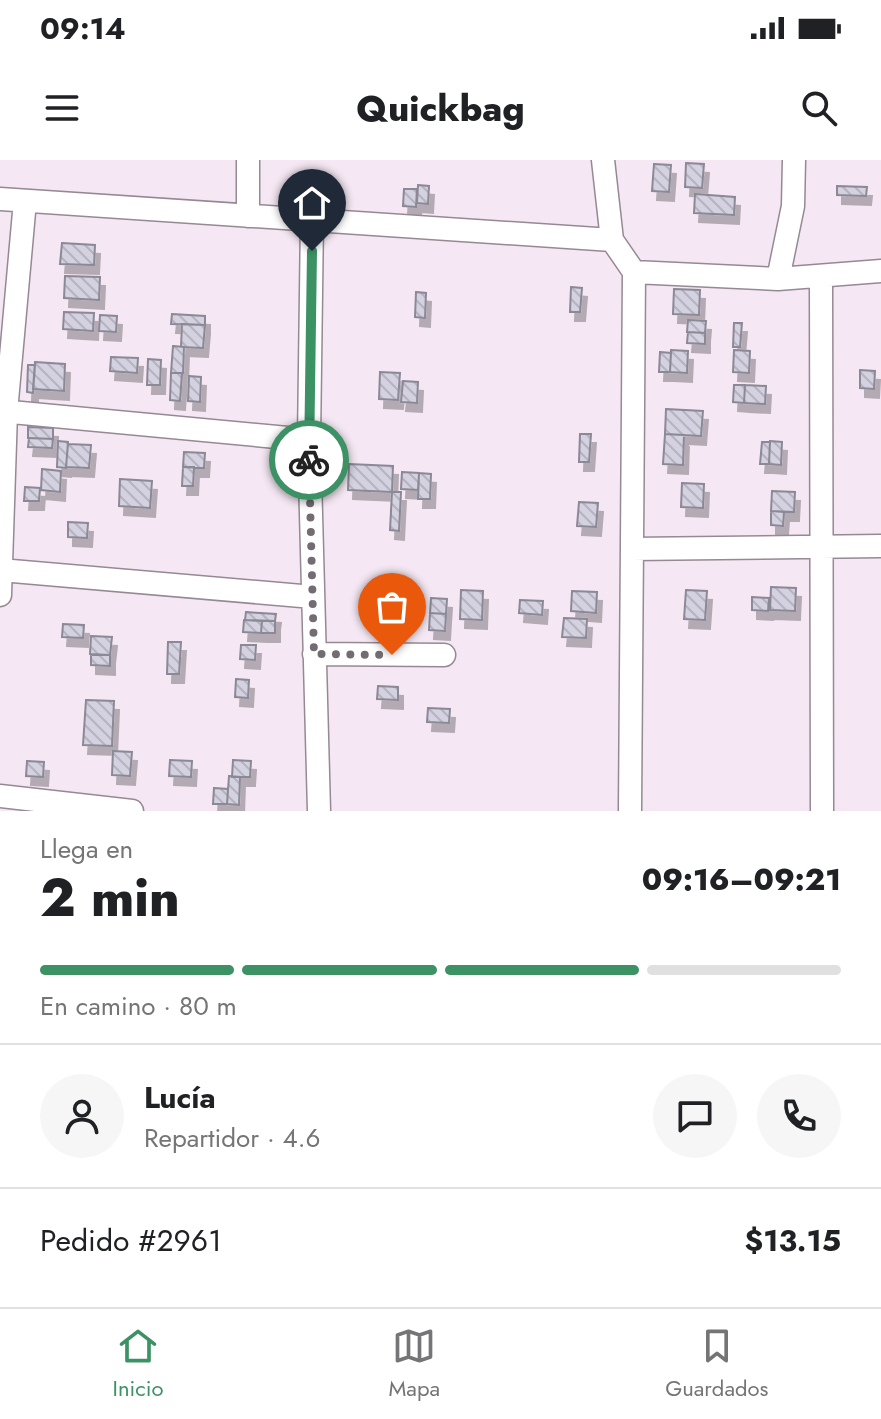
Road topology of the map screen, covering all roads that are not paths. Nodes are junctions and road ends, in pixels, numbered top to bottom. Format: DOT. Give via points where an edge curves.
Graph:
graph roads {
  1 [pos="248,160"];
  2 [pos="603,160"];
  3 [pos="794,160"];
  4 [pos="0,199"];
  5 [pos="25,201"];
  6 [pos="248,216"];
  7 [pos="312,219"];
  8 [pos="612,240"];
  9 [pos="881,271"];
  10 [pos="634,272"];
  11 [pos="821,277"];
  12 [pos="778,279"];
  13 [pos="3,411"];
  14 [pos="309,440"];
  15 [pos="881,546"];
  16 [pos="823,547"];
  17 [pos="632,549"];
  18 [pos="1,570"];
  19 [pos="0,595"];
  20 [pos="313,597"];
  21 [pos="314,654"];
  22 [pos="444,655"];
  23 [pos="0,796"];
  24 [pos="132,811"];
  25 [pos="319,811"];
  26 [pos="630,811"];
  27 [pos="822,811"];
  1 -- 6 [label="street"];
  2 -- 8 [label="street"];
  3 -- 12 [label="street" via="793,206"];
  4 -- 5 [label="street"];
  5 -- 6 [label="street"];
  5 -- 13 [label="street"];
  6 -- 7 [label="street"];
  7 -- 8 [label="street"];
  7 -- 14 [label="street"];
  8 -- 10 [label="street"];
  9 -- 11 [label="street"];
  10 -- 12 [label="street"];
  10 -- 17 [label="street"];
  11 -- 12 [label="street"];
  11 -- 16 [label="street"];
  13 -- 14 [label="street"];
  13 -- 18 [label="street"];
  14 -- 20 [label="street"];
  15 -- 16 [label="street"];
  16 -- 17 [label="street"];
  16 -- 27 [label="street"];
  17 -- 26 [label="street"];
  18 -- 19 [label="street"];
  18 -- 20 [label="street"];
  20 -- 21 [label="street"];
  21 -- 22 [label="street"];
  21 -- 25 [label="street"];
  23 -- 24 [label="street"];
}
